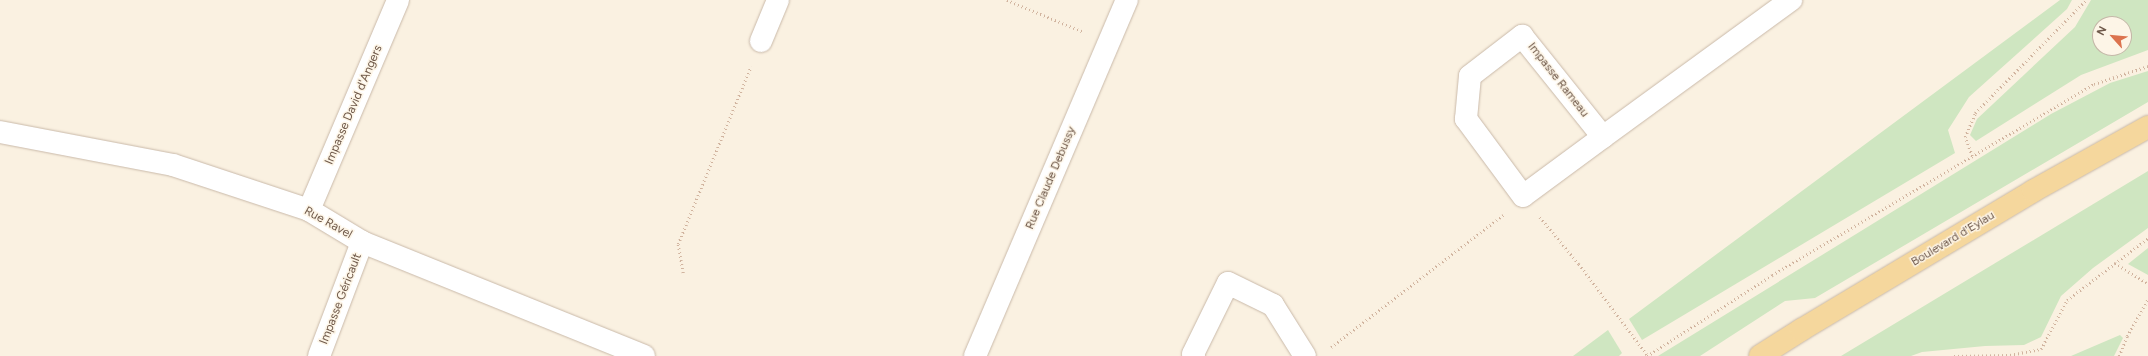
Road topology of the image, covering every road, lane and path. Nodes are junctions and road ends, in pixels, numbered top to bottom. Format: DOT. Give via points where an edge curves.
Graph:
graph roads {
  1 [pos="398,0"];
  2 [pos="778,0"];
  3 [pos="1007,0"];
  4 [pos="1127,0"];
  5 [pos="1790,0"];
  6 [pos="2086,0"];
  7 [pos="761,41"];
  8 [pos="1109,42"];
  9 [pos="2148,66"];
  10 [pos="2148,127"];
  11 [pos="0,132"];
  12 [pos="1603,137"];
  13 [pos="1972,156"];
  14 [pos="1523,196"];
  15 [pos="309,210"];
  16 [pos="2148,238"];
  17 [pos="362,242"];
  18 [pos="2115,263"];
  19 [pos="683,273"];
  20 [pos="2148,284"];
  21 [pos="2148,299"];
  22 [pos="1327,351"];
  23 [pos="319,356"];
  24 [pos="644,356"];
  25 [pos="975,356"];
  26 [pos="1194,356"];
  27 [pos="1305,356"];
  28 [pos="1647,356"];
  29 [pos="1760,356"];
  30 [pos="1954,356"];
  31 [pos="2120,356"];
  1 -- 15 [label="street, Impasse David d'Angers"];
  2 -- 7 [label="street"];
  3 -- 8 [label="path"];
  4 -- 8 [label="street, Rue Claude Debussy"];
  5 -- 12 [label="street"];
  6 -- 13 [label="path" via="1974,113 1964,137"];
  7 -- 19 [label="path" via="678,244"];
  8 -- 25 [label="street, Rue Claude Debussy"];
  9 -- 13 [label="path" via="2094,84"];
  10 -- 29 [label="main road, Boulevard d'Eylau" via="2026,196"];
  11 -- 15 [label="street, Rue Ravel" via="174,165"];
  12 -- 14 [label="street"];
  12 -- 14 [label="street, Impasse Rameau" via="1522,36 1470,76 1466,119"];
  13 -- 28 [label="path" via="1772,275"];
  14 -- 22 [label="path" via="1503,215"];
  14 -- 28 [label="path" via="1580,264"];
  15 -- 17 [label="street, Rue Ravel"];
  16 -- 18 [label="path"];
  17 -- 23 [label="street, Impasse Géricault"];
  17 -- 24 [label="street, Rue Ravel"];
  18 -- 20 [label="path"];
  18 -- 30 [label="path" via="2067,300 2041,349 2010,355"];
  21 -- 31 [label="path" via="2127,336"];
  26 -- 27 [label="street" via="1228,283 1273,305"];
}
